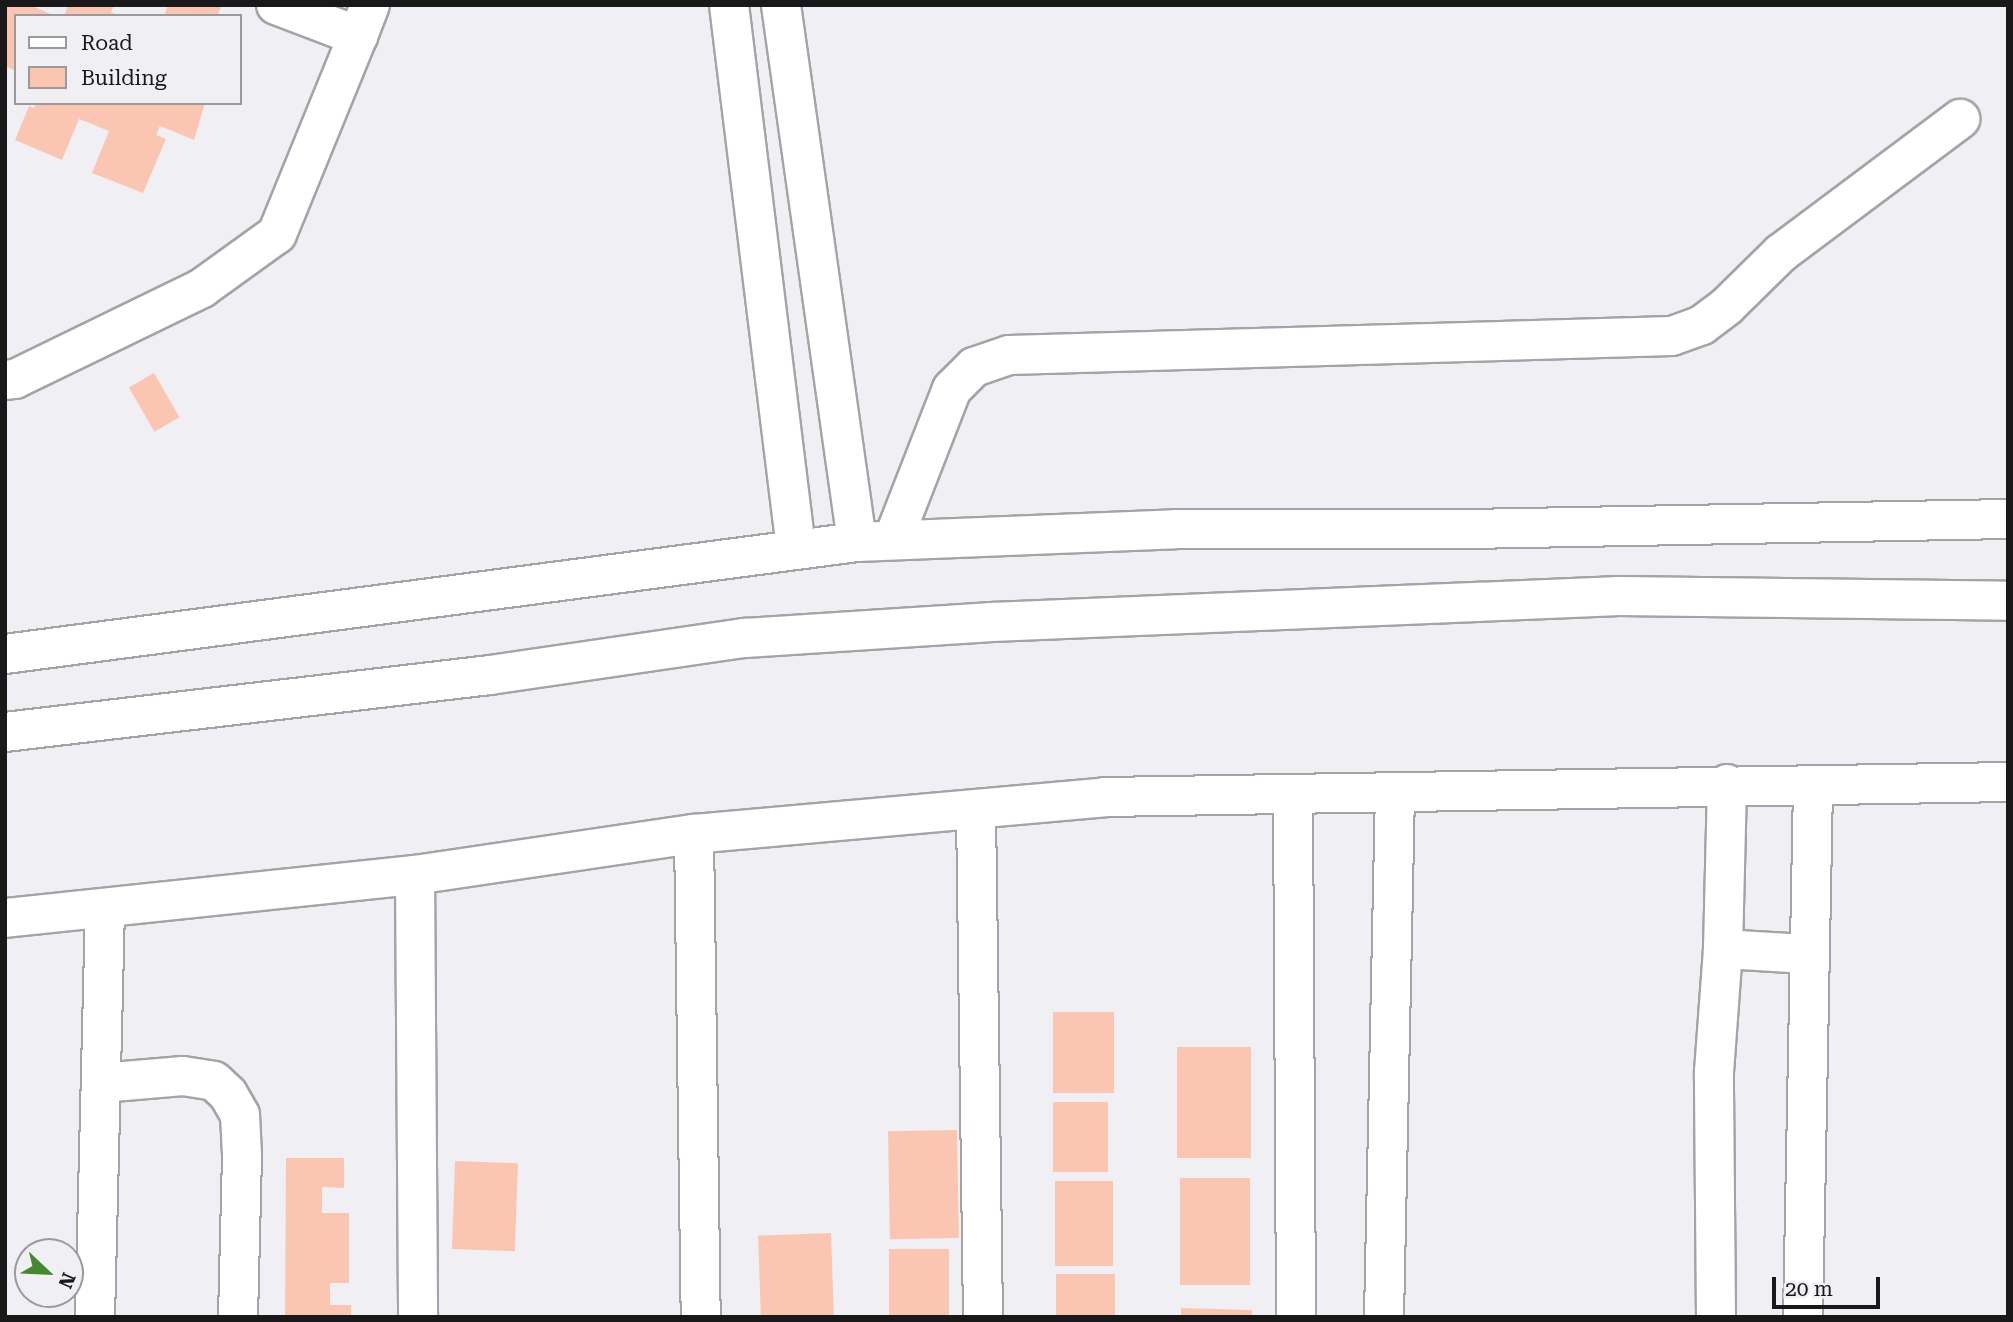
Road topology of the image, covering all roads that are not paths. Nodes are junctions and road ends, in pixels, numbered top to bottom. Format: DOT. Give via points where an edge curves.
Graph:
graph roads {
  1 [pos="276,5"];
  2 [pos="729,5"];
  3 [pos="781,5"];
  4 [pos="364,20"];
  5 [pos="1960,119"];
  6 [pos="5,380"];
  7 [pos="2008,519"];
  8 [pos="875,541"];
  9 [pos="796,548"];
  10 [pos="2008,601"];
  11 [pos="5,654"];
  12 [pos="5,732"];
  13 [pos="2008,782"];
  14 [pos="1727,784"];
  15 [pos="1813,785"];
  16 [pos="1395,793"];
  17 [pos="1293,796"];
  18 [pos="976,811"];
  19 [pos="694,834"];
  20 [pos="415,874"];
  21 [pos="105,910"];
  22 [pos="5,918"];
  23 [pos="1723,949"];
  24 [pos="1808,954"];
  25 [pos="101,1083"];
  26 [pos="95,1317"];
  27 [pos="238,1317"];
  28 [pos="418,1317"];
  29 [pos="701,1317"];
  30 [pos="983,1317"];
  31 [pos="1296,1317"];
  32 [pos="1384,1317"];
  33 [pos="1716,1317"];
  34 [pos="1803,1317"];
  1 -- 4 [label="street"];
  2 -- 9 [label="street"];
  3 -- 8 [label="street"];
  4 -- 6 [label="street" via="277,234 202,288 16,379"];
  5 -- 8 [label="street" via="1781,253 1702,325 1672,336 1009,355 974,367 952,388"];
  7 -- 8 [label="street" via="1468,529 1176,529"];
  8 -- 9 [label="street"];
  9 -- 11 [label="street"];
  10 -- 12 [label="street" via="1619,596 992,622 759,637 490,675"];
  13 -- 15 [label="street"];
  14 -- 15 [label="street"];
  14 -- 16 [label="street"];
  14 -- 23 [label="street"];
  15 -- 24 [label="street"];
  16 -- 17 [label="street"];
  16 -- 32 [label="street"];
  17 -- 18 [label="street" via="1105,797"];
  17 -- 31 [label="street"];
  18 -- 19 [label="street"];
  18 -- 30 [label="street"];
  19 -- 20 [label="street"];
  19 -- 29 [label="street"];
  20 -- 21 [label="street"];
  20 -- 28 [label="street"];
  21 -- 22 [label="street"];
  21 -- 25 [label="street"];
  23 -- 24 [label="street"];
  23 -- 33 [label="street" via="1714,1072"];
  24 -- 34 [label="street"];
  25 -- 26 [label="street"];
  25 -- 27 [label="street" via="183,1076 214,1081 228,1094 240,1115 242,1155"];
}
